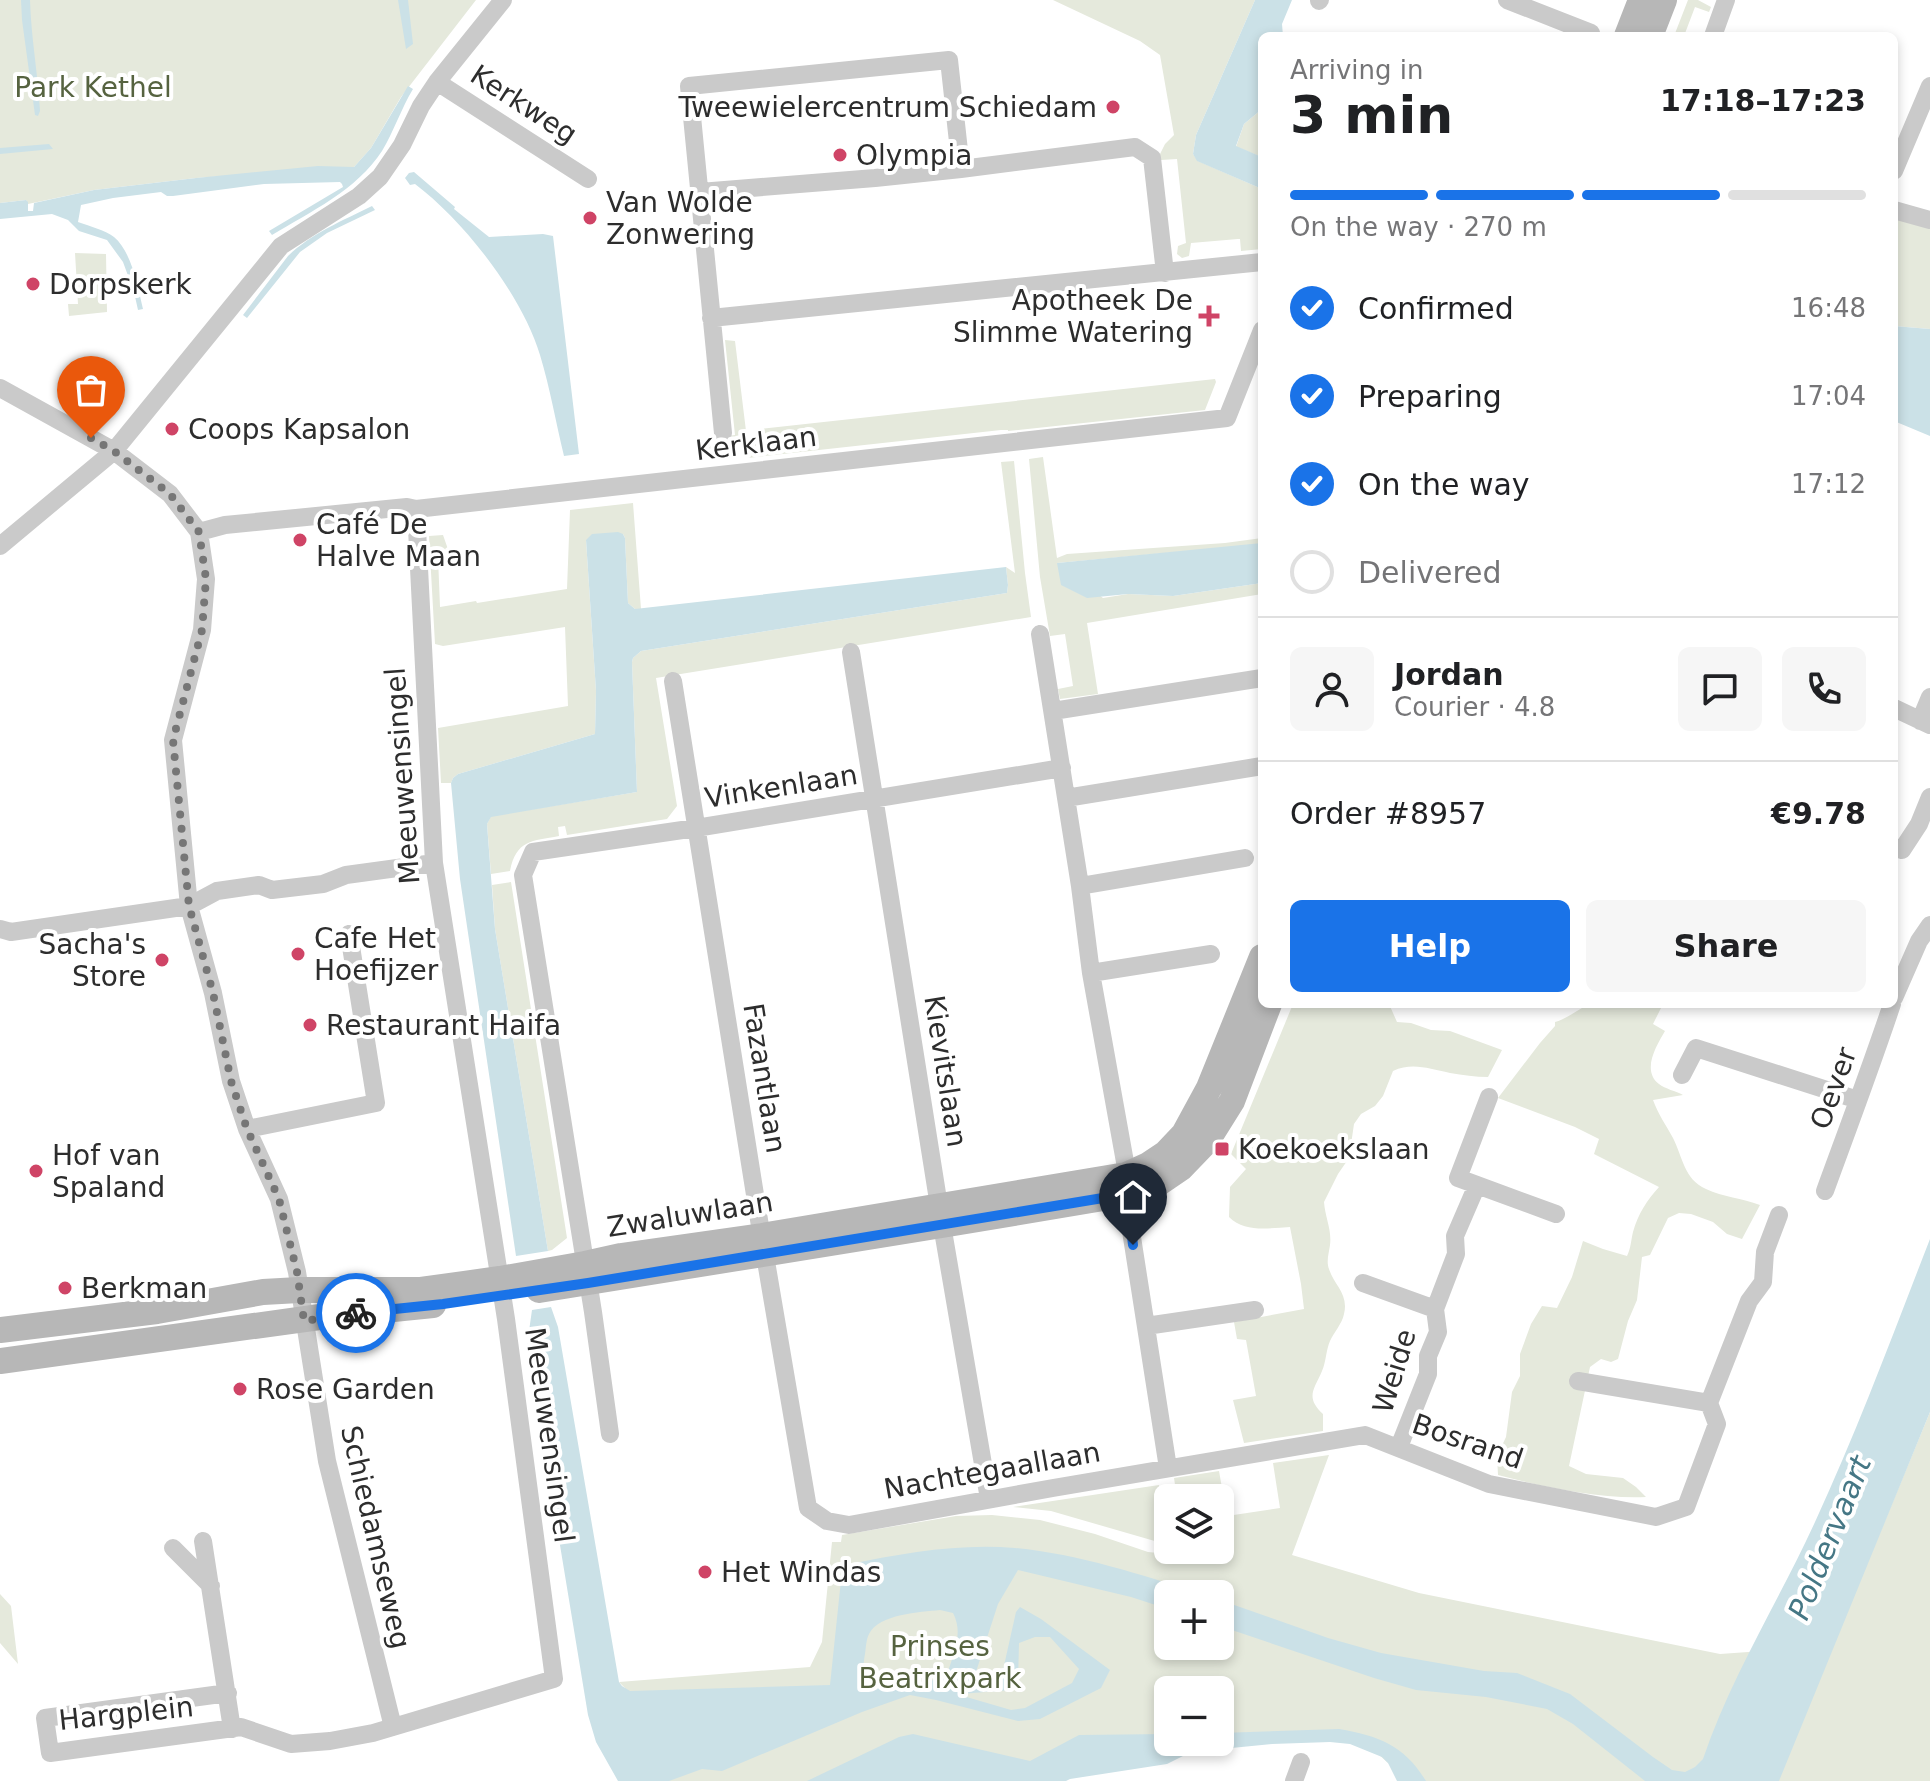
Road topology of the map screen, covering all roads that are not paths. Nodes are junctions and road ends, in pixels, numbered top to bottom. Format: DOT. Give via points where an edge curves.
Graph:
graph roads {
  1 [pos="503,0"];
  2 [pos="1507,0"];
  3 [pos="1641,0"];
  4 [pos="1664,0"];
  5 [pos="1726,0"];
  6 [pos="1588,32"];
  7 [pos="1629,32"];
  8 [pos="1652,32"];
  9 [pos="1714,32"];
  10 [pos="437,82"];
  11 [pos="1930,86"];
  12 [pos="1898,162"];
  13 [pos="961,169"];
  14 [pos="588,179"];
  15 [pos="700,192"];
  16 [pos="1898,211"];
  17 [pos="1930,220"];
  18 [pos="1258,262"];
  19 [pos="1165,273"];
  20 [pos="711,318"];
  21 [pos="1258,340"];
  22 [pos="0,388"];
  23 [pos="723,433"];
  24 [pos="114,451"];
  25 [pos="416,509"];
  26 [pos="199,532"];
  27 [pos="0,546"];
  28 [pos="1040,634"];
  29 [pos="851,652"];
  30 [pos="1258,679"];
  31 [pos="673,681"];
  32 [pos="1930,697"];
  33 [pos="1898,710"];
  34 [pos="1053,711"];
  35 [pos="1925,723"];
  36 [pos="1258,767"];
  37 [pos="1062,768"];
  38 [pos="1930,797"];
  39 [pos="1066,798"];
  40 [pos="874,800"];
  41 [pos="1924,826"];
  42 [pos="696,828"];
  43 [pos="1898,848"];
  44 [pos="1245,858"];
  45 [pos="434,863"];
  46 [pos="1080,886"];
  47 [pos="189,906"];
  48 [pos="1930,925"];
  49 [pos="0,929"];
  50 [pos="349,934"];
  51 [pos="1211,954"];
  52 [pos="1258,967"];
  53 [pos="1091,973"];
  54 [pos="1898,989"];
  55 [pos="1267,1008"];
  56 [pos="1891,1008"];
  57 [pos="1682,1075"];
  58 [pos="1489,1097"];
  59 [pos="1858,1100"];
  60 [pos="247,1129"];
  61 [pos="1126,1184"];
  62 [pos="1477,1185"];
  63 [pos="1825,1191"];
  64 [pos="1556,1214"];
  65 [pos="1779,1215"];
  66 [pos="941,1216"];
  67 [pos="763,1245"];
  68 [pos="586,1274"];
  69 [pos="1363,1283"];
  70 [pos="501,1288"];
  71 [pos="299,1290"];
  72 [pos="1435,1309"];
  73 [pos="1255,1310"];
  74 [pos="304,1321"];
  75 [pos="1146,1326"];
  76 [pos="0,1330"];
  77 [pos="0,1361"];
  78 [pos="1578,1381"];
  79 [pos="1709,1403"];
  80 [pos="610,1434"];
  81 [pos="1399,1447"];
  82 [pos="1168,1468"];
  83 [pos="989,1499"];
  84 [pos="827,1521"];
  85 [pos="203,1541"];
  86 [pos="173,1548"];
  87 [pos="211,1586"];
  88 [pos="228,1693"];
  89 [pos="393,1727"];
  90 [pos="232,1729"];
  91 [pos="1301,1762"];
  92 [pos="1294,1781"];
  1 -- 10 [label="street, Kerkweg"];
  2 -- 6 [label="street"];
  3 -- 7 [label="main road"];
  4 -- 8 [label="main road"];
  5 -- 9 [label="street"];
  10 -- 14 [label="street, Kerkweg"];
  10 -- 24 [label="street" via="380,177 281,246"];
  11 -- 12 [label="street"];
  13 -- 15 [label="street"];
  13 -- 15 [label="street" via="949,60 689,86"];
  13 -- 19 [label="street" via="1135,147 1152,158"];
  15 -- 20 [label="street"];
  16 -- 17 [label="street"];
  18 -- 19 [label="street"];
  19 -- 20 [label="street"];
  20 -- 23 [label="street"];
  21 -- 25 [label="street, Kerklaan" via="1227,418"];
  22 -- 24 [label="street"];
  24 -- 26 [label="street" via="170,494"];
  24 -- 27 [label="street"];
  25 -- 26 [label="street, Kerklaan" via="225,525"];
  25 -- 45 [label="street, Meeuwensingel"];
  26 -- 47 [label="street" via="206,579 202,630 173,740"];
  28 -- 34 [label="street"];
  29 -- 40 [label="street, Kievitslaan"];
  30 -- 34 [label="street"];
  31 -- 42 [label="street, Fazantlaan"];
  32 -- 35 [label="street"];
  33 -- 35 [label="street"];
  34 -- 37 [label="street"];
  36 -- 39 [label="street"];
  37 -- 39 [label="street"];
  37 -- 40 [label="street, Vinkenlaan"];
  38 -- 41 [label="street"];
  39 -- 46 [label="street"];
  40 -- 42 [label="street, Vinkenlaan"];
  40 -- 66 [label="street, Kievitslaan"];
  41 -- 43 [label="street"];
  42 -- 67 [label="street, Fazantlaan"];
  42 -- 68 [label="street, Vinkenlaan" via="533,852 523,875"];
  44 -- 46 [label="street"];
  45 -- 47 [label="street" via="346,875 323,884 217,891"];
  45 -- 70 [label="street, Meeuwensingel"];
  46 -- 53 [label="street"];
  47 -- 49 [label="street" via="11,932"];
  47 -- 60 [label="street, Schiedamseweg"];
  48 -- 54 [label="street"];
  50 -- 60 [label="street" via="376,1103"];
  51 -- 53 [label="street"];
  52 -- 61 [label="main road, Zwaluwlaan" via="1209,1088 1184,1134"];
  53 -- 61 [label="street"];
  55 -- 61 [label="main road, Zwaluwlaan" via="1232,1101 1207,1141 1159,1183"];
  56 -- 59 [label="street, Oever"];
  57 -- 59 [label="street" via="1696,1048"];
  58 -- 62 [label="street" via="1458,1178"];
  59 -- 63 [label="street, Oever"];
  60 -- 71 [label="street, Schiedamseweg" via="279,1199"];
  61 -- 66 [label="main road, Zwaluwlaan"];
  61 -- 75 [label="street"];
  62 -- 64 [label="street"];
  62 -- 72 [label="street, Weide" via="1455,1236 1456,1254"];
  65 -- 79 [label="street, Bosrand" via="1765,1252 1763,1282 1749,1301"];
  66 -- 67 [label="main road, Zwaluwlaan"];
  66 -- 83 [label="street, Kievitslaan"];
  67 -- 68 [label="main road, Zwaluwlaan"];
  67 -- 84 [label="street, Fazantlaan" via="808,1508"];
  68 -- 70 [label="main road, Zwaluwlaan"];
  68 -- 80 [label="street"];
  69 -- 72 [label="street, Weide"];
  70 -- 71 [label="main road, Zwaluwlaan"];
  70 -- 74 [label="main road, Zwaluwlaan" via="443,1304"];
  70 -- 89 [label="street, Meeuwensingel" via="554,1679"];
  71 -- 74 [label="street, Schiedamseweg"];
  71 -- 76 [label="main road, Zwaluwlaan"];
  72 -- 81 [label="street, Weide" via="1438,1332 1428,1356 1428,1374"];
  73 -- 75 [label="street"];
  74 -- 77 [label="main road, Zwaluwlaan"];
  74 -- 89 [label="street, Schiedamseweg" via="327,1461"];
  75 -- 82 [label="street"];
  78 -- 79 [label="street"];
  79 -- 81 [label="street, Bosrand" via="1717,1424 1686,1507 1656,1517 1489,1484"];
  81 -- 82 [label="street, Bosrand" via="1365,1435"];
  82 -- 83 [label="street, Nachtegaallaan"];
  83 -- 84 [label="street, Nachtegaallaan" via="849,1525"];
  85 -- 87 [label="street, Hargplein"];
  86 -- 87 [label="street"];
  87 -- 88 [label="street, Hargplein"];
  88 -- 90 [label="street, Hargplein"];
  88 -- 90 [label="street, Hargplein" via="45,1718 50,1753"];
  89 -- 90 [label="street, Hargplein" via="291,1744 241,1727"];
  91 -- 92 [label="street"];
}
